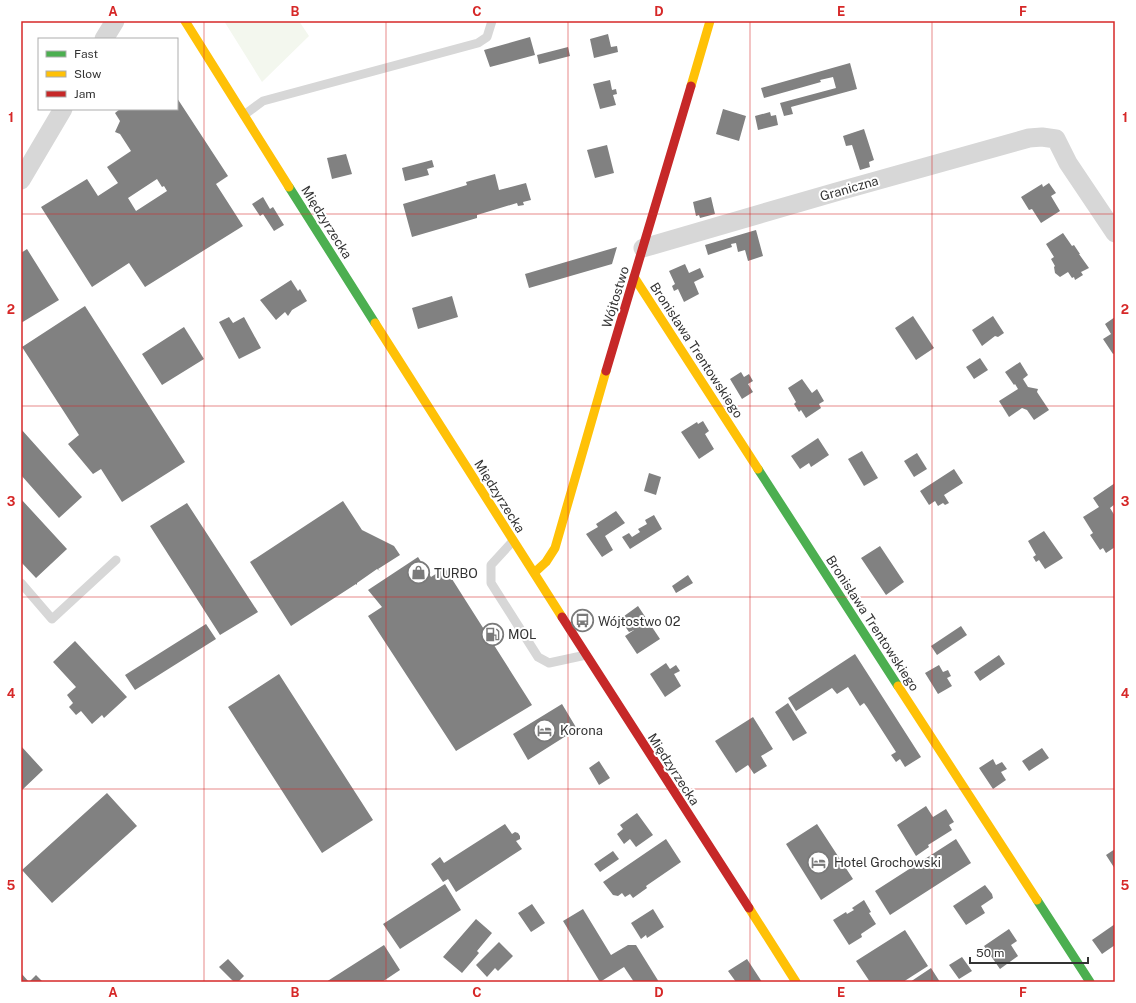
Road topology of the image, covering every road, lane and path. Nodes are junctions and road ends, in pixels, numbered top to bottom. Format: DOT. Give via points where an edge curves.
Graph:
graph roads {
  1 [pos="115,21"];
  2 [pos="185,21"];
  3 [pos="492,21"];
  4 [pos="710,21"];
  5 [pos="105,38"];
  6 [pos="62,110"];
  7 [pos="244,115"];
  8 [pos="21,180"];
  9 [pos="1115,233"];
  10 [pos="643,248"];
  11 [pos="634,277"];
  12 [pos="513,541"];
  13 [pos="116,560"];
  14 [pos="534,574"];
  15 [pos="21,583"];
  16 [pos="586,655"];
  17 [pos="796,982"];
  18 [pos="1090,982"];
  1 -- 5 [label="street"];
  2 -- 7 [label="street, Międzyrzecka"];
  3 -- 7 [label="lane" via="487,37 478,42 263,101"];
  4 -- 10 [label="street, Wójtostwo"];
  6 -- 8 [label="street"];
  7 -- 12 [label="street, Międzyrzecka"];
  9 -- 10 [label="street, Graniczna" via="1068,163 1056,139 1042,137 1029,138"];
  10 -- 11 [label="street, Wójtostwo"];
  11 -- 14 [label="street, Wójtostwo" via="555,548 550,559"];
  11 -- 18 [label="street, Bronisława Trentowskiego"];
  12 -- 14 [label="street, Międzyrzecka"];
  12 -- 16 [label="lane" via="491,565 491,583 538,657 549,663"];
  13 -- 15 [label="lane" via="52,619"];
  14 -- 16 [label="street, Międzyrzecka"];
  16 -- 17 [label="street, Międzyrzecka"];
}
